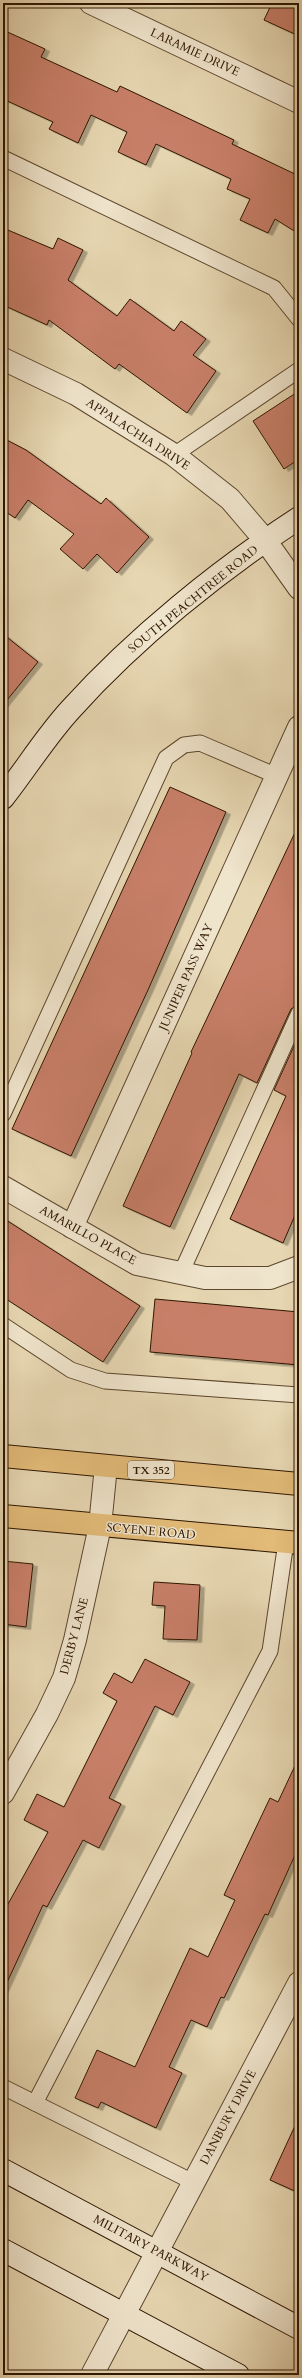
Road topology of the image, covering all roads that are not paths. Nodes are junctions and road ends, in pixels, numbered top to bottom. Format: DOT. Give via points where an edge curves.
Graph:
graph roads {
  1 [pos="91,3"];
  2 [pos="299,102"];
  3 [pos="3,158"];
  4 [pos="299,319"];
  5 [pos="3,359"];
  6 [pos="299,370"];
  7 [pos="174,455"];
  8 [pos="299,518"];
  9 [pos="265,540"];
  10 [pos="299,588"];
  11 [pos="299,727"];
  12 [pos="277,776"];
  13 [pos="4,794"];
  14 [pos="299,1013"];
  15 [pos="3,1114"];
  16 [pos="3,1187"];
  17 [pos="72,1227"];
  18 [pos="298,1268"];
  19 [pos="181,1273"];
  20 [pos="3,1324"];
  21 [pos="299,1395"];
  22 [pos="3,1456"];
  23 [pos="106,1466"];
  24 [pos="299,1484"];
  25 [pos="3,1516"];
  26 [pos="100,1526"];
  27 [pos="293,1543"];
  28 [pos="3,1793"];
  29 [pos="299,1983"];
  30 [pos="3,2087"];
  31 [pos="35,2103"];
  32 [pos="3,2170"];
  33 [pos="194,2182"];
  34 [pos="3,2250"];
  35 [pos="158,2251"];
  36 [pos="125,2314"];
  37 [pos="299,2328"];
  38 [pos="92,2375"];
  39 [pos="238,2375"];
  1 -- 2 [label="street, LARAMIE DRIVE"];
  3 -- 4 [label="lane" via="274,288"];
  5 -- 7 [label="street, APPALACHIA DRIVE" via="76,394"];
  6 -- 7 [label="lane"];
  7 -- 9 [label="street, APPALACHIA DRIVE" via="230,500"];
  8 -- 9 [label="street, SOUTH PEACHTREE ROAD"];
  9 -- 10 [label="street, APPALACHIA DRIVE"];
  9 -- 13 [label="street, SOUTH PEACHTREE ROAD" via="141,638 70,709"];
  11 -- 12 [label="street, JUNIPER PASS WAY"];
  12 -- 15 [label="lane" via="200,743 184,745 166,758"];
  12 -- 17 [label="street, JUNIPER PASS WAY"];
  14 -- 19 [label="lane"];
  16 -- 17 [label="street, AMARILLO PLACE"];
  17 -- 19 [label="street, AMARILLO PLACE" via="137,1264"];
  18 -- 19 [label="street, AMARILLO PLACE" via="270,1278 206,1278"];
  20 -- 21 [label="lane" via="71,1370 105,1381"];
  22 -- 23 [label="main road, TX 352"];
  23 -- 24 [label="main road, TX 352"];
  23 -- 26 [label="street, DERBY LANE"];
  25 -- 26 [label="main road, SCYENE ROAD"];
  26 -- 27 [label="main road, SCYENE ROAD"];
  26 -- 28 [label="street, DERBY LANE" via="76,1640 64,1678"];
  27 -- 31 [label="lane" via="270,1651"];
  29 -- 33 [label="street, DANBURY DRIVE"];
  30 -- 31 [label="lane"];
  31 -- 33 [label="lane"];
  32 -- 35 [label="street, MILITARY PARKWAY"];
  33 -- 35 [label="street, DANBURY DRIVE"];
  34 -- 36 [label="street"];
  35 -- 36 [label="street, DANBURY DRIVE"];
  35 -- 37 [label="street, MILITARY PARKWAY"];
  36 -- 38 [label="street, DANBURY DRIVE"];
  36 -- 39 [label="street"];
}
